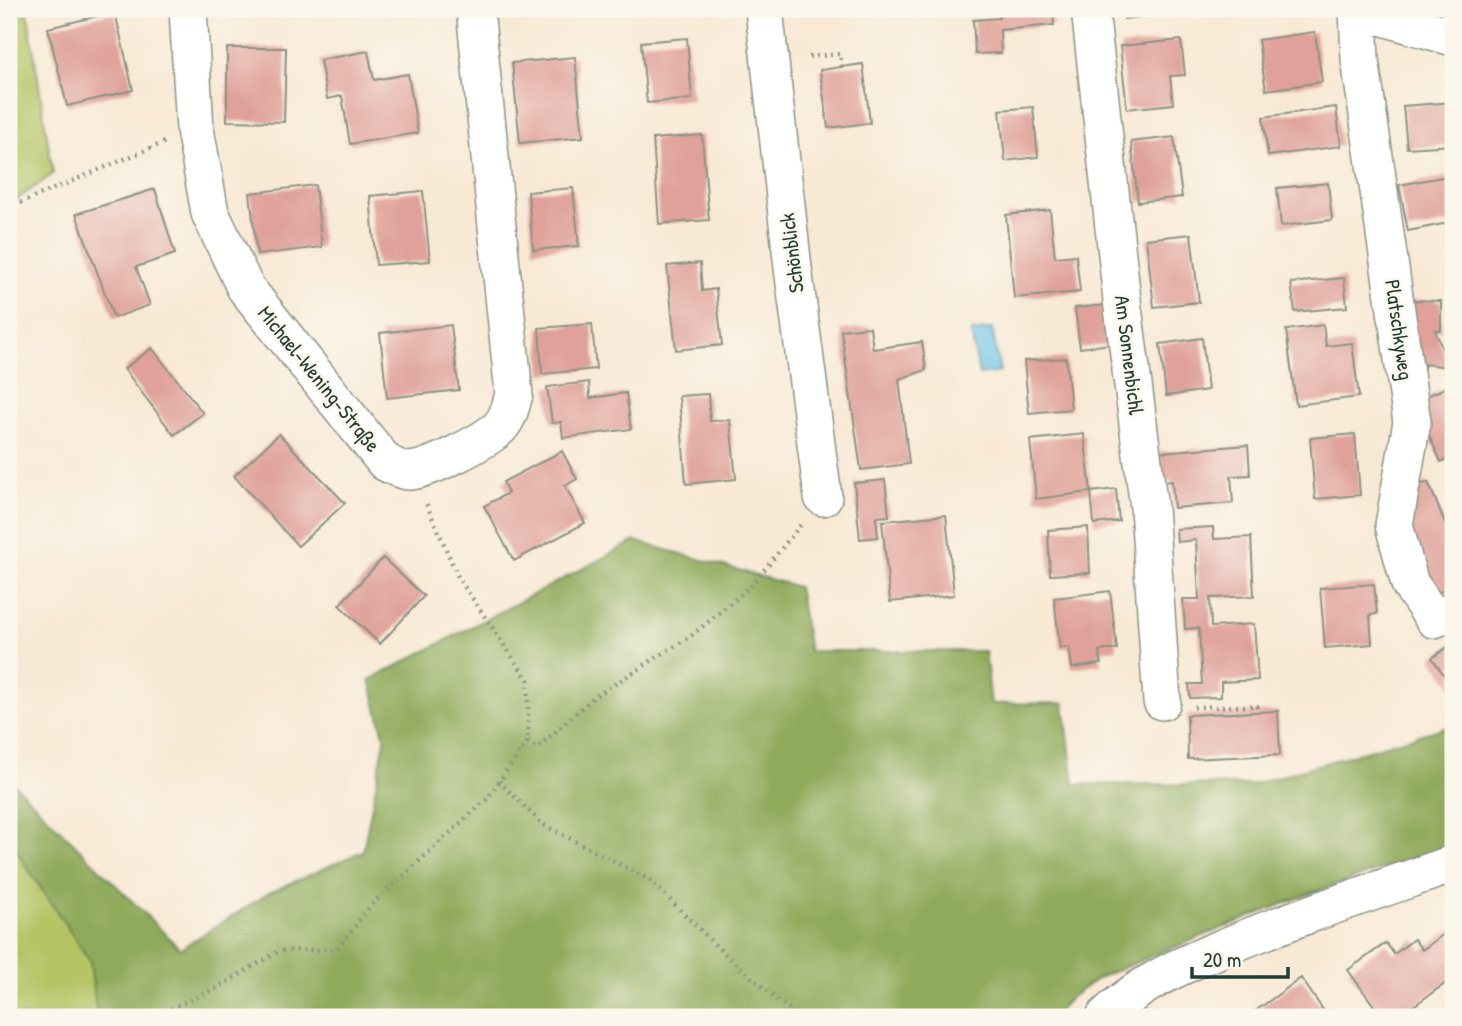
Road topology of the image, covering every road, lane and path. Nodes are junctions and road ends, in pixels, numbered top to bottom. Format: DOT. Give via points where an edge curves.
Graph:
graph roads {
  1 [pos="188,9"];
  2 [pos="475,9"];
  3 [pos="764,9"];
  4 [pos="1090,9"];
  5 [pos="1357,9"];
  6 [pos="1453,37"];
  7 [pos="809,57"];
  8 [pos="842,67"];
  9 [pos="195,129"];
  10 [pos="9,211"];
  11 [pos="413,471"];
  12 [pos="823,497"];
  13 [pos="1453,611"];
  14 [pos="1162,701"];
  15 [pos="1210,707"];
  16 [pos="1257,712"];
  17 [pos="1210,714"];
  18 [pos="528,741"];
  19 [pos="499,781"];
  20 [pos="1453,864"];
  21 [pos="151,1017"];
  22 [pos="800,1017"];
  23 [pos="1105,1017"];
  1 -- 9 [label="street, Michael-Wening-Straße"];
  2 -- 11 [label="street" via="514,394 500,427 466,450"];
  3 -- 12 [label="street, Schönblick"];
  4 -- 14 [label="street, Am Sonnenbichl" via="1149,508"];
  5 -- 6 [label="street"];
  5 -- 13 [label="street, Platschkyweg" via="1360,59 1412,422 1394,525 1410,584 1422,602 1434,619"];
  7 -- 8 [label="path" via="840,54"];
  9 -- 10 [label="path" via="20,202"];
  9 -- 11 [label="street, Michael-Wening-Straße" via="210,213 245,287 385,462"];
  11 -- 18 [label="path" via="459,579 528,680"];
  12 -- 18 [label="path" via="751,586 691,636 594,697 537,748"];
  14 -- 15 [label="path" via="1174,708"];
  15 -- 16 [label="path" via="1257,706"];
  15 -- 17 [label="path"];
  18 -- 19 [label="path"];
  19 -- 21 [label="path" via="486,800 371,905 337,949 279,951 217,988"];
  19 -- 22 [label="path" via="542,824 650,880 718,948"];
  20 -- 23 [label="street" via="1194,960 1148,984"];
}
